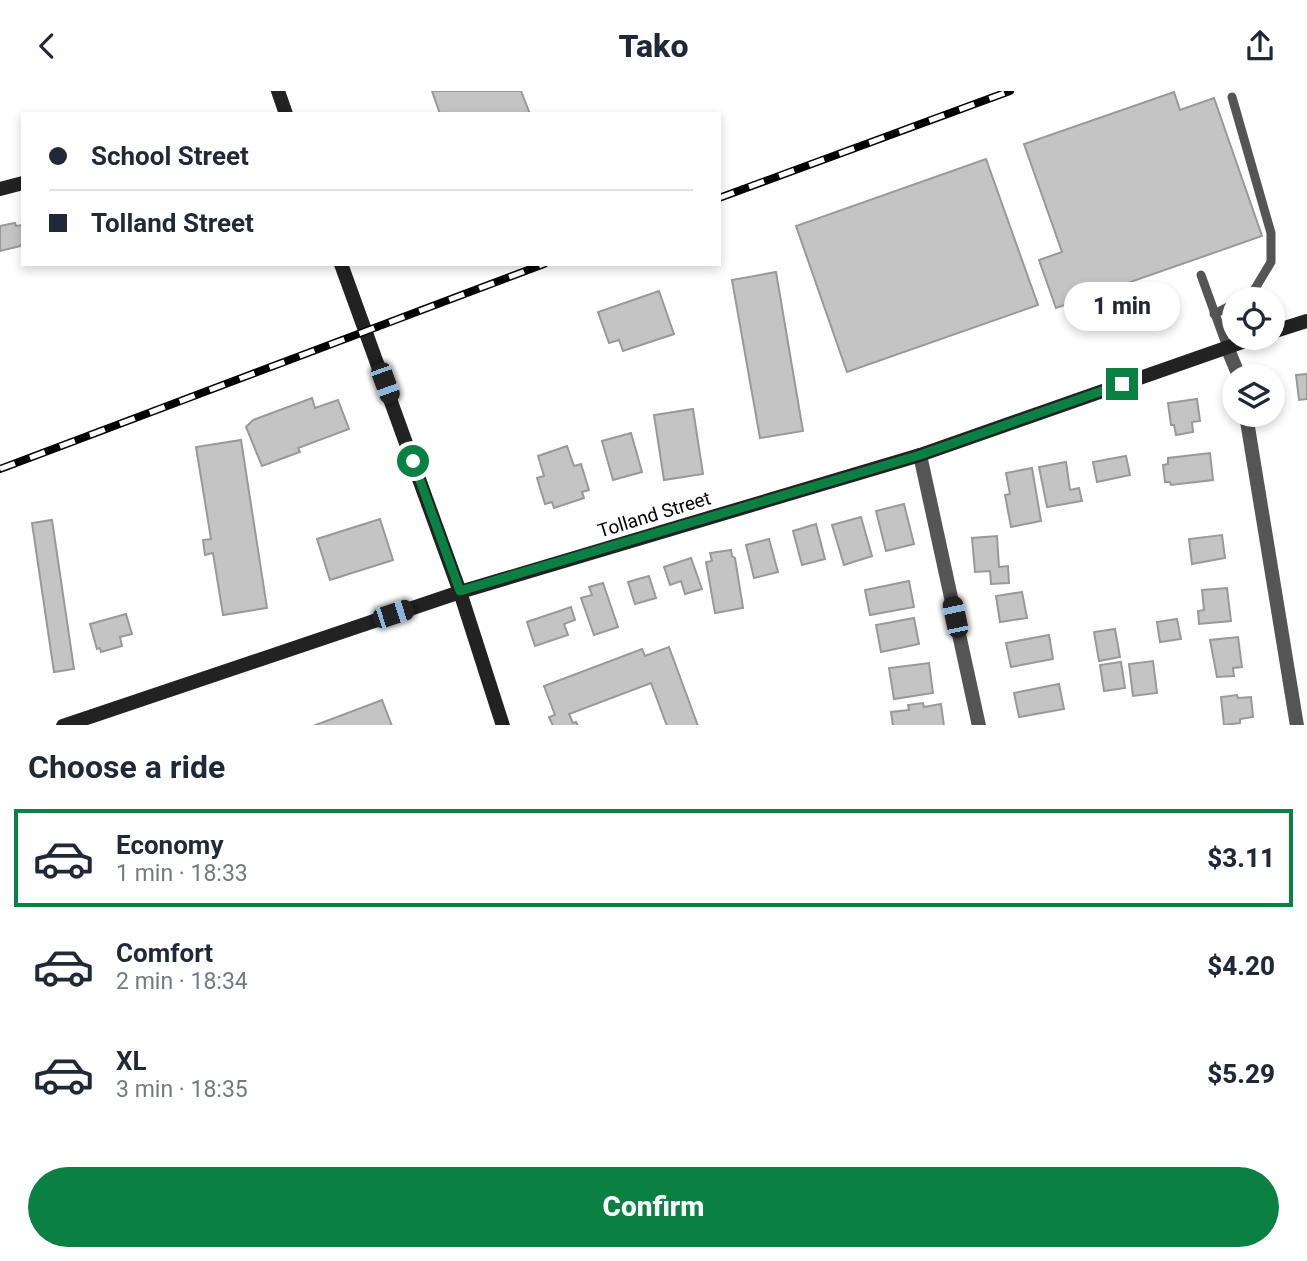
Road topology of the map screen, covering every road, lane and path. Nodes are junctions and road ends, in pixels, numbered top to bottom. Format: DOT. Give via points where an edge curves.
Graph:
graph roads {
  1 [pos="278,91"];
  2 [pos="1232,97"];
  3 [pos="285,112"];
  4 [pos="21,184"];
  5 [pos="0,189"];
  6 [pos="342,266"];
  7 [pos="1201,275"];
  8 [pos="1256,287"];
  9 [pos="1222,310"];
  10 [pos="1214,314"];
  11 [pos="1307,321"];
  12 [pos="1285,328"];
  13 [pos="1222,334"];
  14 [pos="1222,349"];
  15 [pos="1248,427"];
  16 [pos="920,455"];
  17 [pos="460,591"];
  18 [pos="66,725"];
  19 [pos="503,725"];
  20 [pos="979,725"];
  21 [pos="1297,725"];
  1 -- 3 [label="main road"];
  2 -- 8 [label="lane" via="1271,233 1271,262"];
  4 -- 5 [label="main road"];
  6 -- 17 [label="main road"];
  7 -- 10 [label="lane"];
  9 -- 10 [label="lane"];
  10 -- 13 [label="lane"];
  11 -- 12 [label="main road"];
  14 -- 16 [label="main road, Tolland Street"];
  15 -- 21 [label="street"];
  16 -- 17 [label="main road, Tolland Street"];
  16 -- 20 [label="street"];
  17 -- 18 [label="main road, Tolland Street"];
  17 -- 19 [label="main road"];
}
